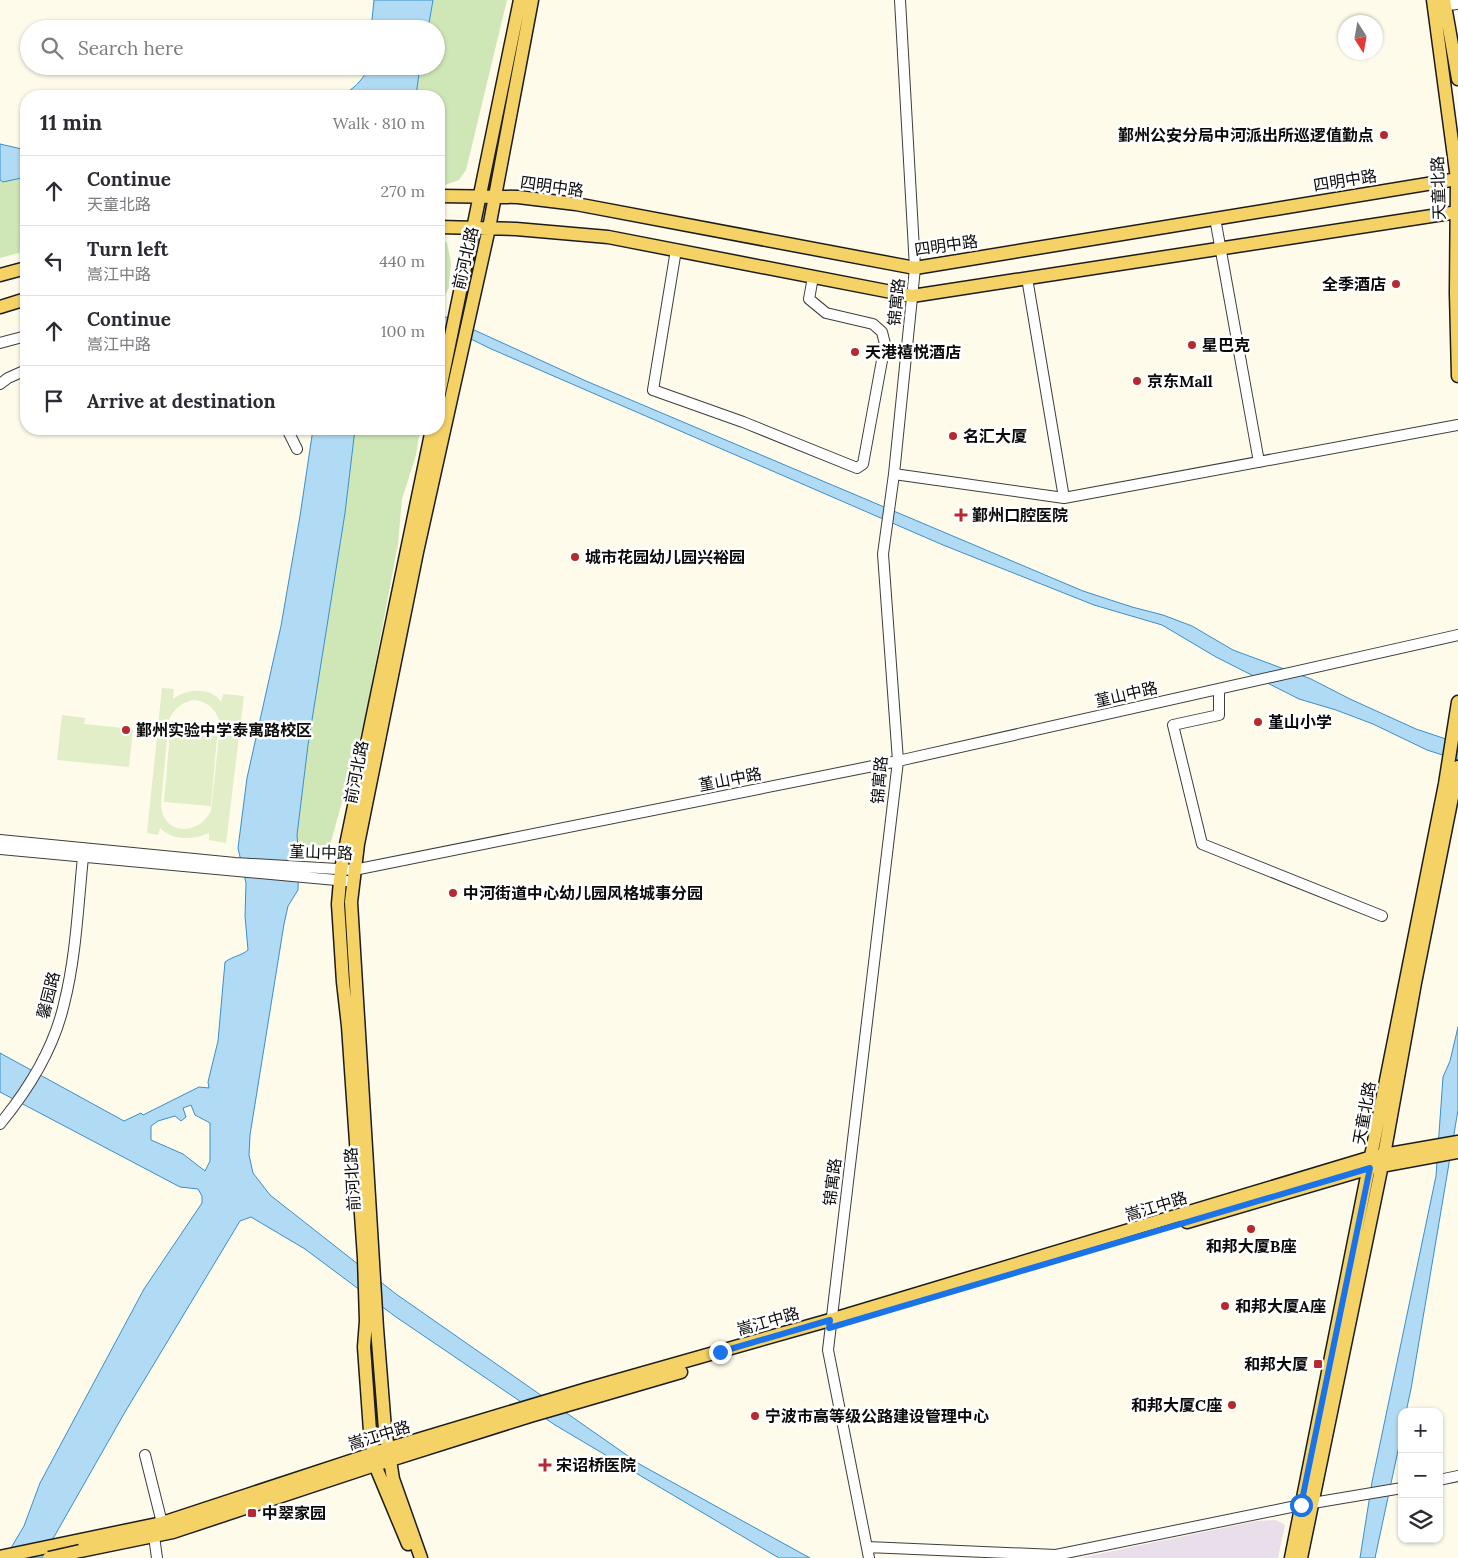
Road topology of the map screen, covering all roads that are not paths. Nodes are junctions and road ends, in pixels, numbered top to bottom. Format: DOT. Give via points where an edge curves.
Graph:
graph roads {
  1 [pos="520,0"];
  2 [pos="532,0"];
  3 [pos="900,0"];
  4 [pos="1443,3"];
  5 [pos="1458,80"];
  6 [pos="1458,179"];
  7 [pos="445,196"];
  8 [pos="480,197"];
  9 [pos="494,197"];
  10 [pos="1457,212"];
  11 [pos="1215,218"];
  12 [pos="445,227"];
  13 [pos="474,228"];
  14 [pos="489,228"];
  15 [pos="1220,249"];
  16 [pos="676,250"];
  17 [pos="915,268"];
  18 [pos="20,270"];
  19 [pos="0,275"];
  20 [pos="813,277"];
  21 [pos="1027,278"];
  22 [pos="912,296"];
  23 [pos="20,301"];
  24 [pos="0,307"];
  25 [pos="20,338"];
  26 [pos="0,343"];
  27 [pos="445,365"];
  28 [pos="20,373"];
  29 [pos="1458,376"];
  30 [pos="0,384"];
  31 [pos="445,425"];
  32 [pos="1458,425"];
  33 [pos="290,435"];
  34 [pos="431,435"];
  35 [pos="443,435"];
  36 [pos="297,449"];
  37 [pos="1259,462"];
  38 [pos="894,474"];
  39 [pos="1064,498"];
  40 [pos="1458,635"];
  41 [pos="1218,689"];
  42 [pos="1458,702"];
  43 [pos="898,761"];
  44 [pos="1458,770"];
  45 [pos="0,840"];
  46 [pos="0,849"];
  47 [pos="83,857"];
  48 [pos="235,867"];
  49 [pos="347,875"];
  50 [pos="1382,916"];
  51 [pos="0,1124"];
  52 [pos="1458,1142"];
  53 [pos="1458,1152"];
  54 [pos="1377,1162"];
  55 [pos="371,1324"];
  56 [pos="830,1324"];
  57 [pos="144,1455"];
  58 [pos="388,1455"];
  59 [pos="374,1459"];
  60 [pos="1458,1476"];
  61 [pos="1443,1479"];
  62 [pos="1398,1489"];
  63 [pos="1307,1508"];
  64 [pos="156,1528"];
  65 [pos="80,1546"];
  66 [pos="867,1547"];
  67 [pos="0,1558"];
  68 [pos="49,1558"];
  69 [pos="157,1558"];
  70 [pos="413,1558"];
  71 [pos="421,1558"];
  72 [pos="869,1558"];
  73 [pos="1292,1558"];
  74 [pos="1301,1558"];
  1 -- 8 [label="main road, 前河北路"];
  2 -- 9 [label="main road, 前河北路"];
  3 -- 17 [label="street, 锦寓路"];
  4 -- 5 [label="main road"];
  4 -- 6 [label="main road, 天童北路"];
  6 -- 10 [label="main road, 天童北路"];
  6 -- 11 [label="main road, 四明中路"];
  7 -- 8 [label="main road, 四明中路"];
  8 -- 9 [label="main road, 四明中路"];
  8 -- 13 [label="main road, 前河北路"];
  9 -- 14 [label="main road, 前河北路"];
  9 -- 17 [label="main road, 四明中路" via="518,196 576,204"];
  10 -- 15 [label="main road"];
  10 -- 29 [label="main road, 天童北路"];
  11 -- 15 [label="street"];
  11 -- 17 [label="main road, 四明中路"];
  12 -- 13 [label="main road"];
  13 -- 14 [label="main road"];
  13 -- 27 [label="main road, 前河北路"];
  14 -- 16 [label="main road" via="608,237"];
  14 -- 31 [label="main road, 前河北路"];
  15 -- 21 [label="main road"];
  15 -- 37 [label="street"];
  16 -- 20 [label="main road"];
  16 -- 20 [label="street" via="654,390 858,468 863,464 884,344 882,332 873,324 826,313 809,299"];
  17 -- 22 [label="street, 锦寓路"];
  18 -- 19 [label="main road"];
  20 -- 22 [label="main road"];
  21 -- 22 [label="main road"];
  21 -- 39 [label="street"];
  22 -- 38 [label="street, 锦寓路"];
  23 -- 24 [label="main road"];
  25 -- 26 [label="street"];
  28 -- 30 [label="street"];
  32 -- 37 [label="street"];
  33 -- 36 [label="street"];
  34 -- 49 [label="main road, 前河北路"];
  35 -- 49 [label="main road, 前河北路"];
  37 -- 39 [label="street"];
  38 -- 39 [label="street"];
  38 -- 43 [label="street, 锦寓路" via="883,554"];
  40 -- 41 [label="street, 堇山中路"];
  41 -- 43 [label="street, 堇山中路"];
  41 -- 50 [label="street" via="1219,715 1173,725 1202,844"];
  42 -- 54 [label="main road, 天童北路"];
  43 -- 49 [label="street, 堇山中路"];
  43 -- 56 [label="street, 锦寓路"];
  44 -- 54 [label="main road"];
  45 -- 48 [label="street, 堇山中路"];
  46 -- 47 [label="street, 堇山中路"];
  47 -- 48 [label="street, 堇山中路"];
  47 -- 51 [label="street, 馨园路" via="64,1005 38,1069"];
  48 -- 49 [label="street, 堇山中路"];
  49 -- 55 [label="main road, 前河北路" via="351,902"];
  52 -- 54 [label="main road, 嵩江中路" via="1423,1148"];
  53 -- 54 [label="main road, 嵩江中路"];
  54 -- 56 [label="main road, 嵩江中路"];
  54 -- 63 [label="main road, 天童北路"];
  55 -- 58 [label="main road, 前河北路"];
  55 -- 59 [label="main road, 前河北路" via="364,1347"];
  56 -- 58 [label="main road, 嵩江中路"];
  56 -- 66 [label="street, 锦寓路" via="828,1350"];
  57 -- 64 [label="street"];
  58 -- 59 [label="main road, 嵩江中路"];
  58 -- 71 [label="main road, 前河北路" via="393,1479"];
  59 -- 64 [label="main road, 嵩江中路" via="199,1524"];
  59 -- 70 [label="main road, 前河北路"];
  60 -- 61 [label="street"];
  62 -- 63 [label="street"];
  63 -- 66 [label="street" via="1056,1555"];
  63 -- 73 [label="main road, 天童北路"];
  63 -- 74 [label="main road, 天童北路"];
  64 -- 65 [label="main road, 嵩江中路"];
  64 -- 69 [label="street"];
  65 -- 67 [label="main road, 嵩江中路"];
  65 -- 68 [label="main road, 嵩江中路, bridge"];
  66 -- 72 [label="street, 锦寓路"];
}
